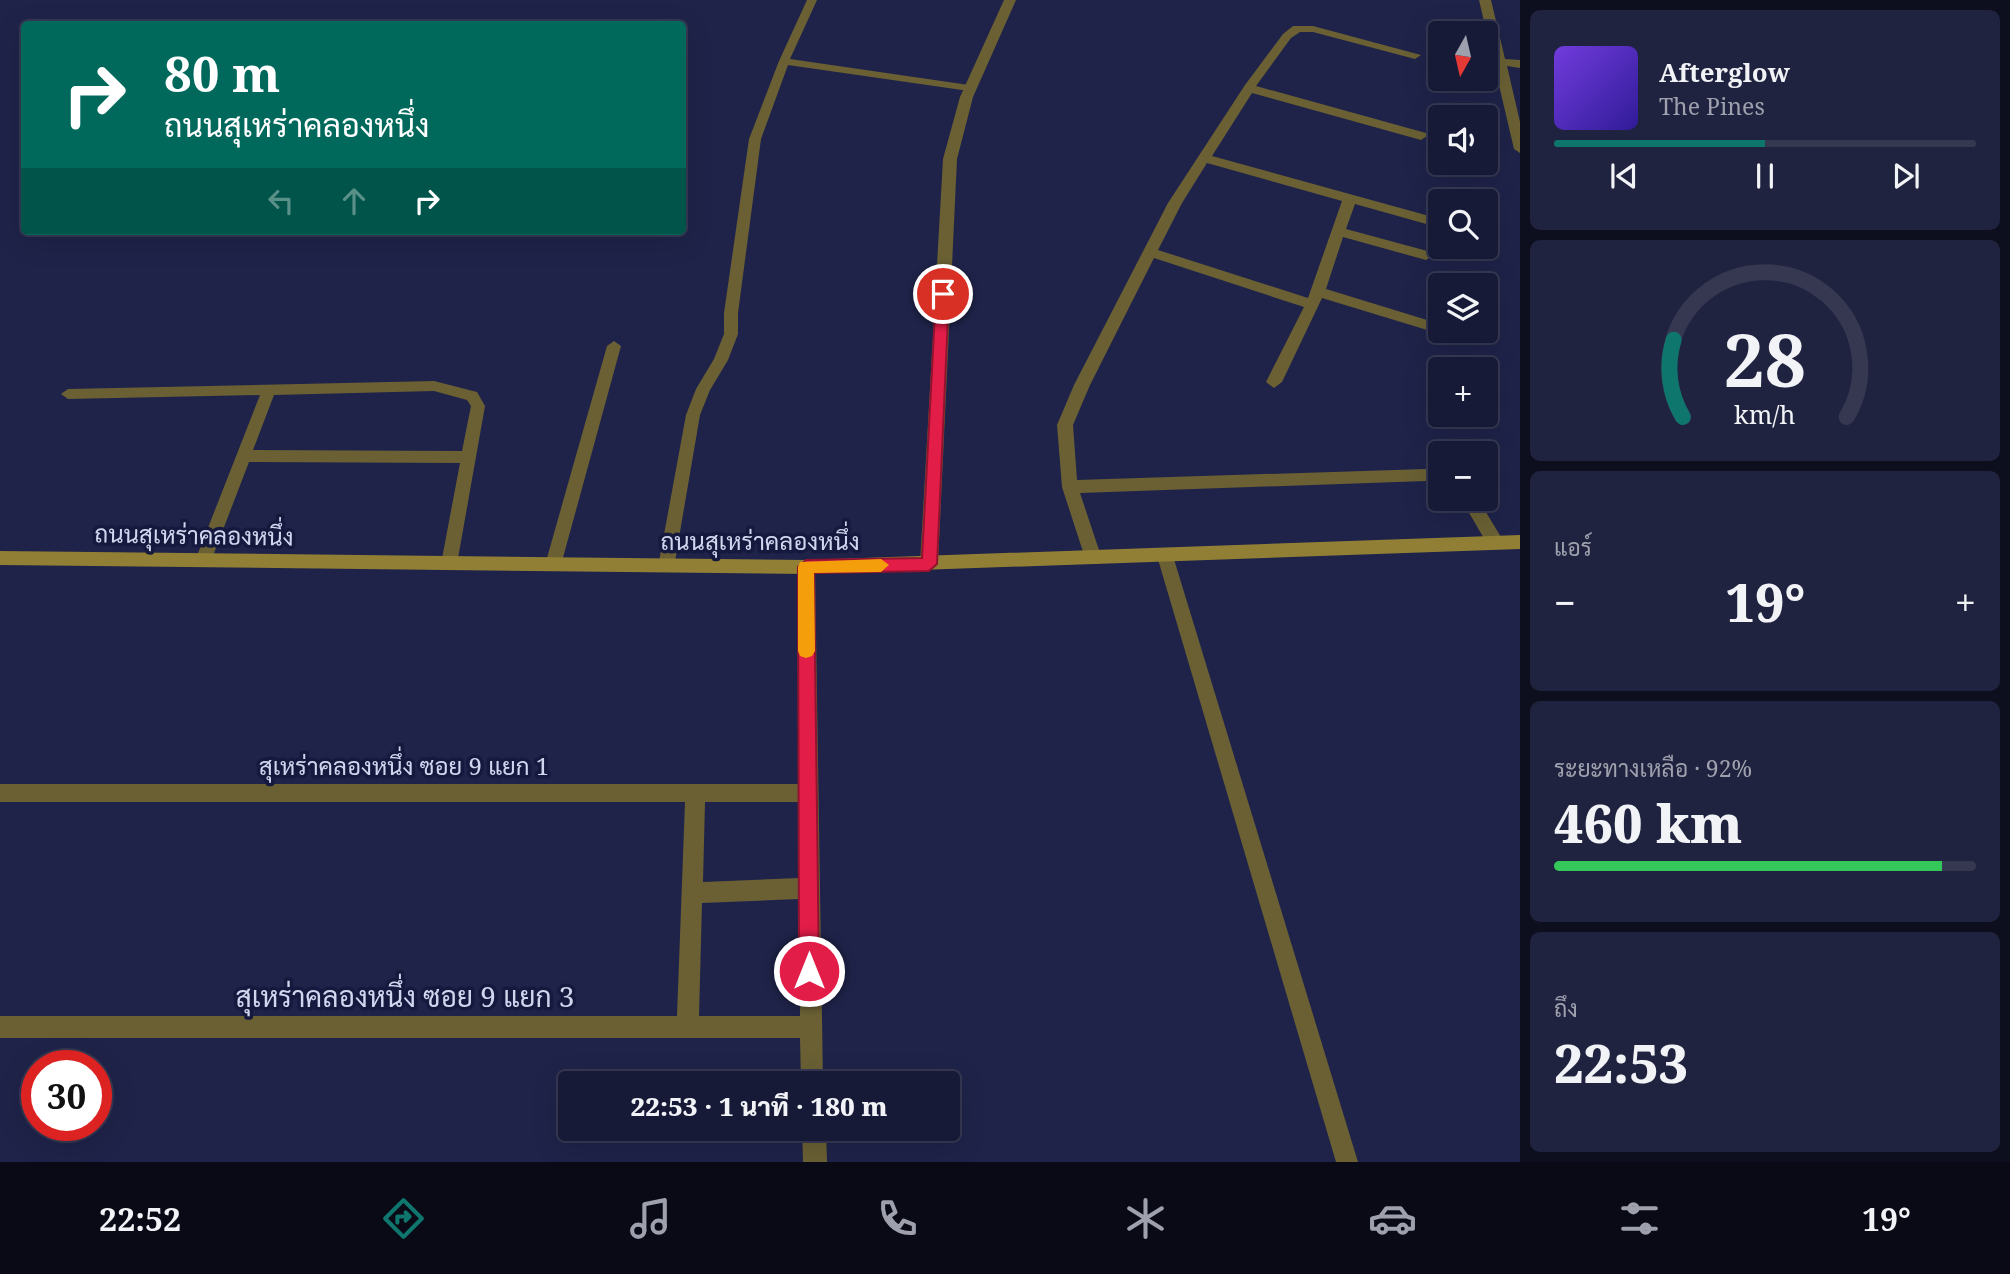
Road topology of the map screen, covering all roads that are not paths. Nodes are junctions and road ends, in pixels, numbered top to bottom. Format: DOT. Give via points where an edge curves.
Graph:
graph roads {
  1 [pos="812,0"];
  2 [pos="1010,0"];
  3 [pos="1485,0"];
  4 [pos="1415,55"];
  5 [pos="784,61"];
  6 [pos="1500,62"];
  7 [pos="1520,64"];
  8 [pos="968,88"];
  9 [pos="1249,88"];
  10 [pos="1421,136"];
  11 [pos="1520,149"];
  12 [pos="1205,158"];
  13 [pos="1350,198"];
  14 [pos="1428,220"];
  15 [pos="1340,232"];
  16 [pos="1150,252"];
  17 [pos="1426,255"];
  18 [pos="1315,298"];
  19 [pos="1428,326"];
  20 [pos="614,346"];
  21 [pos="1275,382"];
  22 [pos="269,390"];
  23 [pos="68,394"];
  24 [pos="243,456"];
  25 [pos="469,457"];
  26 [pos="1428,475"];
  27 [pos="1070,487"];
  28 [pos="1476,511"];
  29 [pos="1495,542"];
  30 [pos="1520,542"];
  31 [pos="1164,556"];
  32 [pos="0,558"];
  33 [pos="1093,559"];
  34 [pos="203,561"];
  35 [pos="449,564"];
  36 [pos="929,564"];
  37 [pos="553,565"];
  38 [pos="666,567"];
  39 [pos="806,567"];
  40 [pos="695,792"];
  41 [pos="0,793"];
  42 [pos="808,793"];
  43 [pos="808,888"];
  44 [pos="692,893"];
  45 [pos="0,1027"];
  46 [pos="688,1027"];
  47 [pos="809,1027"];
  48 [pos="811,1071"];
  49 [pos="814,1141"];
  50 [pos="815,1162"];
  51 [pos="1347,1162"];
  1 -- 5 [label="lane"];
  2 -- 8 [label="street"];
  3 -- 6 [label="street"];
  4 -- 9 [label="street" via="1297,28"];
  5 -- 8 [label="lane"];
  5 -- 38 [label="lane" via="755,139 731,334 693,415"];
  6 -- 7 [label="street"];
  6 -- 11 [label="street"];
  8 -- 36 [label="street" via="950,159"];
  9 -- 10 [label="street"];
  9 -- 12 [label="street"];
  12 -- 13 [label="street"];
  12 -- 16 [label="street"];
  13 -- 14 [label="street"];
  13 -- 15 [label="street"];
  15 -- 17 [label="street"];
  15 -- 18 [label="street"];
  16 -- 18 [label="street"];
  16 -- 27 [label="street" via="1065,425"];
  18 -- 19 [label="street"];
  18 -- 21 [label="street"];
  20 -- 37 [label="lane"];
  22 -- 23 [label="lane"];
  22 -- 24 [label="lane"];
  22 -- 25 [label="lane" via="434,386 472,396 478,405"];
  24 -- 25 [label="lane"];
  24 -- 34 [label="lane"];
  25 -- 35 [label="lane"];
  26 -- 27 [label="street"];
  27 -- 33 [label="street"];
  28 -- 29 [label="street"];
  29 -- 30 [label="main road, ถนนสุเหร่าคลองหนึ่ง"];
  29 -- 31 [label="main road, ถนนสุเหร่าคลองหนึ่ง"];
  31 -- 33 [label="main road, ถนนสุเหร่าคลองหนึ่ง"];
  31 -- 51 [label="lane"];
  32 -- 34 [label="main road, ถนนสุเหร่าคลองหนึ่ง"];
  33 -- 36 [label="main road, ถนนสุเหร่าคลองหนึ่ง"];
  34 -- 35 [label="main road, ถนนสุเหร่าคลองหนึ่ง"];
  35 -- 37 [label="main road, ถนนสุเหร่าคลองหนึ่ง"];
  36 -- 39 [label="main road, ถนนสุเหร่าคลองหนึ่ง"];
  37 -- 38 [label="main road, ถนนสุเหร่าคลองหนึ่ง"];
  38 -- 39 [label="main road, ถนนสุเหร่าคลองหนึ่ง"];
  39 -- 42 [label="street"];
  40 -- 41 [label="street, สุเหร่าคลองหนึ่ง ซอย 9 แยก 1"];
  40 -- 42 [label="street, สุเหร่าคลองหนึ่ง ซอย 9 แยก 1"];
  40 -- 44 [label="street"];
  42 -- 43 [label="street"];
  43 -- 44 [label="street"];
  43 -- 47 [label="street"];
  44 -- 46 [label="street"];
  45 -- 46 [label="street, สุเหร่าคลองหนึ่ง ซอย 9 แยก 3"];
  46 -- 47 [label="street, สุเหร่าคลองหนึ่ง ซอย 9 แยก 3"];
  47 -- 48 [label="street"];
  49 -- 50 [label="street"];
}
